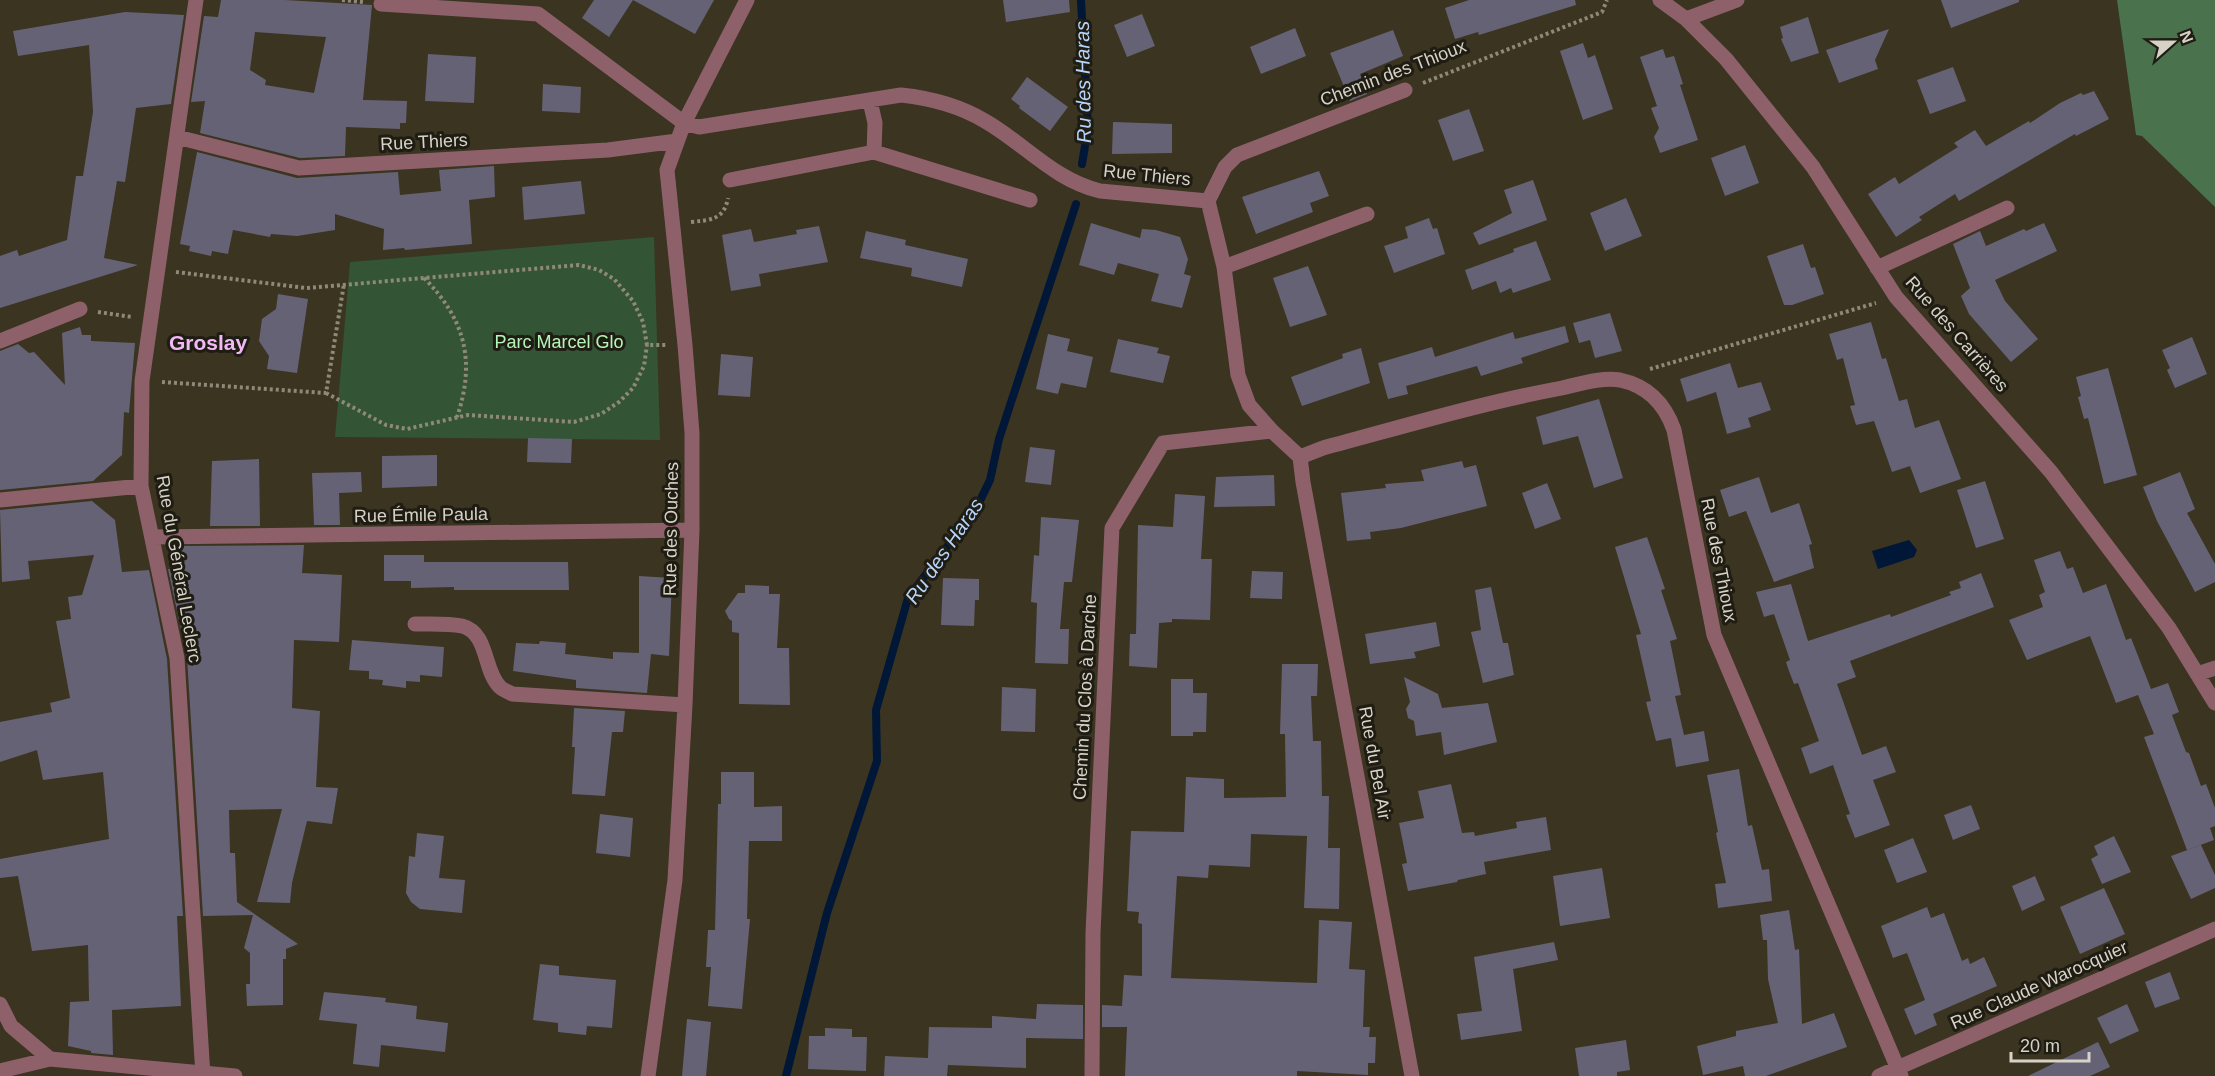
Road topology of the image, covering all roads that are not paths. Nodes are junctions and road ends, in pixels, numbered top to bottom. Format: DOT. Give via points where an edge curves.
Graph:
graph roads {
  1 [pos="196,0"];
  2 [pos="747,0"];
  3 [pos="1660,0"];
  4 [pos="1737,0"];
  5 [pos="381,4"];
  6 [pos="1686,19"];
  7 [pos="1405,90"];
  8 [pos="870,101"];
  9 [pos="684,123"];
  10 [pos="177,137"];
  11 [pos="677,141"];
  12 [pos="874,152"];
  13 [pos="730,180"];
  14 [pos="1030,200"];
  15 [pos="1208,201"];
  16 [pos="2007,208"];
  17 [pos="1367,214"];
  18 [pos="1224,267"];
  19 [pos="1877,268"];
  20 [pos="80,309"];
  21 [pos="0,341"];
  22 [pos="1272,431"];
  23 [pos="1300,457"];
  24 [pos="141,486"];
  25 [pos="0,500"];
  26 [pos="692,530"];
  27 [pos="152,537"];
  28 [pos="415,624"];
  29 [pos="2215,668"];
  30 [pos="2197,674"];
  31 [pos="2215,703"];
  32 [pos="685,705"];
  33 [pos="2215,929"];
  34 [pos="0,1004"];
  35 [pos="50,1059"];
  36 [pos="0,1071"];
  37 [pos="1899,1072"];
  38 [pos="203,1074"];
  39 [pos="236,1076"];
  40 [pos="648,1076"];
  41 [pos="1092,1076"];
  42 [pos="1412,1076"];
  43 [pos="1879,1076"];
  1 -- 10 [label="street, Rue du Général Leclerc"];
  2 -- 9 [label="street, Rue des Ouches"];
  3 -- 6 [label="street, Rue des Carrières"];
  4 -- 6 [label="street"];
  5 -- 9 [label="street" via="538,14"];
  6 -- 19 [label="street, Rue des Carrières" via="1726,59 1813,167"];
  7 -- 15 [label="street, Chemin des Thioux" via="1237,155 1225,167"];
  8 -- 9 [label="street, Rue Thiers" via="699,127"];
  8 -- 12 [label="street" via="875,123"];
  8 -- 15 [label="street, Rue Thiers" via="901,95 924,97 958,109 985,121 1083,187"];
  9 -- 11 [label="street, Rue des Ouches"];
  10 -- 11 [label="street, Rue Thiers" via="299,168 608,150"];
  10 -- 24 [label="street, Rue du Général Leclerc" via="142,381"];
  11 -- 26 [label="street, Rue des Ouches" via="667,170 692,433"];
  12 -- 13 [label="street"];
  12 -- 14 [label="street"];
  15 -- 18 [label="street, Rue Thiers"];
  16 -- 19 [label="street"];
  17 -- 18 [label="street"];
  18 -- 22 [label="street, Rue Thiers" via="1238,375 1249,405"];
  19 -- 30 [label="street, Rue des Carrières" via="1896,297 2051,472 2169,628"];
  20 -- 21 [label="street"];
  22 -- 23 [label="street, Rue Thiers"];
  22 -- 41 [label="street, Chemin du Clos à Darche" via="1163,443 1112,528 1093,933"];
  23 -- 37 [label="street, Rue des Thioux" via="1527,394 1602,380 1619,380 1652,394 1674,430 1714,635"];
  23 -- 42 [label="street, Rue du Bel Air"];
  24 -- 25 [label="street"];
  24 -- 27 [label="street, Rue du Général Leclerc"];
  26 -- 27 [label="street, Rue Émile Paula"];
  26 -- 32 [label="street, Rue des Ouches"];
  27 -- 38 [label="street, Rue du Général Leclerc" via="177,658"];
  28 -- 32 [label="street" via="463,626 473,632 500,687 512,694"];
  29 -- 30 [label="street"];
  30 -- 31 [label="street, Rue des Carrières"];
  32 -- 40 [label="street, Rue des Ouches" via="675,880"];
  33 -- 37 [label="street, Rue Claude Warocquier"];
  34 -- 35 [label="street" via="11,1026"];
  35 -- 36 [label="street"];
  35 -- 38 [label="street"];
  37 -- 43 [label="street, Rue Claude Warocquier"];
  38 -- 39 [label="street"];
}
